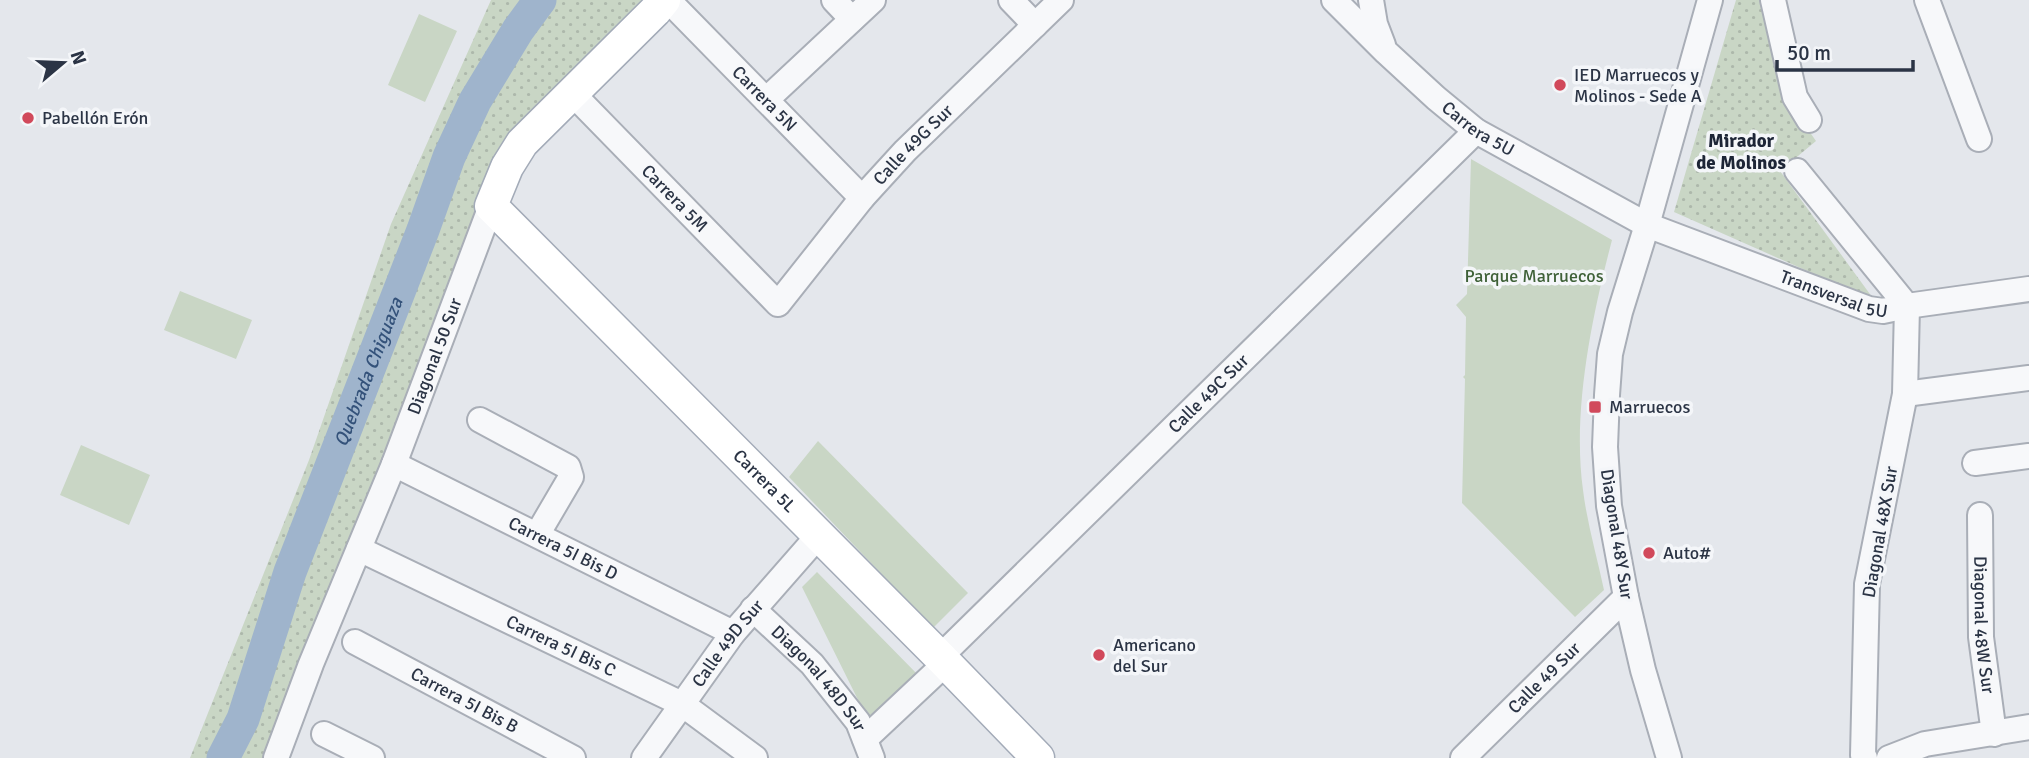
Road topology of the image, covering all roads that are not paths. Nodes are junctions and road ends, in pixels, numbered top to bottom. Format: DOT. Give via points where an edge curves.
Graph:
graph roads {
  1 [pos="666,0"];
  2 [pos="834,0"];
  3 [pos="873,0"];
  4 [pos="1011,0"];
  5 [pos="1061,0"];
  6 [pos="1334,0"];
  7 [pos="1371,0"];
  8 [pos="1710,0"];
  9 [pos="1773,0"];
  10 [pos="1927,0"];
  11 [pos="852,19"];
  12 [pos="1035,25"];
  13 [pos="1386,52"];
  14 [pos="572,93"];
  15 [pos="766,100"];
  16 [pos="1809,120"];
  17 [pos="1476,131"];
  18 [pos="1979,139"];
  19 [pos="1797,171"];
  20 [pos="862,198"];
  21 [pos="491,206"];
  22 [pos="1647,225"];
  23 [pos="2029,289"];
  24 [pos="778,304"];
  25 [pos="1907,306"];
  26 [pos="2029,378"];
  27 [pos="1905,394"];
  28 [pos="480,420"];
  29 [pos="2029,456"];
  30 [pos="1975,463"];
  31 [pos="394,464"];
  32 [pos="1980,515"];
  33 [pos="537,535"];
  34 [pos="819,535"];
  35 [pos="359,549"];
  36 [pos="1626,597"];
  37 [pos="753,609"];
  38 [pos="733,633"];
  39 [pos="355,642"];
  40 [pos="943,660"];
  41 [pos="682,704"];
  42 [pos="2029,727"];
  43 [pos="324,734"];
  44 [pos="1994,734"];
  45 [pos="868,749"];
  46 [pos="276,758"];
  47 [pos="372,758"];
  48 [pos="573,758"];
  49 [pos="645,758"];
  50 [pos="755,758"];
  51 [pos="1038,758"];
  52 [pos="1462,758"];
  53 [pos="1669,758"];
  54 [pos="1865,758"];
  55 [pos="1889,758"];
  1 -- 14 [label="main road, Diagonal 50 Sur"];
  1 -- 15 [label="street, Carrera 5N"];
  2 -- 11 [label="street"];
  3 -- 11 [label="street"];
  4 -- 12 [label="street"];
  5 -- 12 [label="street, Calle 49G Sur"];
  6 -- 13 [label="street, Carrera 5U"];
  7 -- 13 [label="street"];
  8 -- 22 [label="street, Diagonal 48Y Sur"];
  9 -- 16 [label="street" via="1795,97"];
  10 -- 18 [label="street"];
  11 -- 15 [label="street"];
  12 -- 20 [label="street, Calle 49G Sur"];
  13 -- 17 [label="street, Carrera 5U"];
  14 -- 21 [label="main road, Diagonal 50 Sur" via="522,143"];
  14 -- 24 [label="street, Carrera 5M"];
  15 -- 20 [label="street, Carrera 5N"];
  17 -- 22 [label="street, Carrera 5U"];
  17 -- 40 [label="street, Calle 49C Sur"];
  19 -- 25 [label="street"];
  20 -- 24 [label="street, Calle 49G Sur"];
  21 -- 31 [label="street, Diagonal 50 Sur"];
  21 -- 34 [label="main road, Carrera 5L"];
  22 -- 25 [label="street, Transversal 5U" via="1869,310"];
  22 -- 36 [label="street, Diagonal 48Y Sur" via="1610,354 1607,396 1609,506"];
  23 -- 25 [label="street, Transversal 5U"];
  25 -- 27 [label="street, Diagonal 48X Sur"];
  26 -- 27 [label="street"];
  27 -- 54 [label="street, Diagonal 48X Sur" via="1867,584"];
  28 -- 33 [label="street" via="568,467 570,477"];
  29 -- 30 [label="street"];
  31 -- 33 [label="street, Carrera 5I Bis D"];
  31 -- 35 [label="street, Diagonal 50 Sur"];
  32 -- 44 [label="street, Diagonal 48W Sur" via="1981,637"];
  33 -- 38 [label="street, Carrera 5I Bis D"];
  34 -- 37 [label="street, Calle 49D Sur"];
  34 -- 40 [label="main road, Carrera 5L"];
  35 -- 41 [label="street, Carrera 5I Bis C"];
  35 -- 46 [label="street, Diagonal 50 Sur"];
  36 -- 52 [label="street, Calle 49 Sur"];
  36 -- 53 [label="street, Diagonal 48Y Sur"];
  37 -- 38 [label="street, Calle 49D Sur"];
  37 -- 45 [label="street, Diagonal 48D Sur" via="812,664 858,722"];
  38 -- 41 [label="street, Calle 49D Sur"];
  39 -- 48 [label="street, Carrera 5I Bis B"];
  40 -- 45 [label="street, Calle 49C Sur"];
  40 -- 51 [label="main road, Carrera 5L"];
  41 -- 49 [label="street, Calle 49D Sur"];
  41 -- 50 [label="street, Carrera 5I Bis C"];
  42 -- 44 [label="street"];
  43 -- 47 [label="street"];
  44 -- 55 [label="street" via="1925,744"];
}
